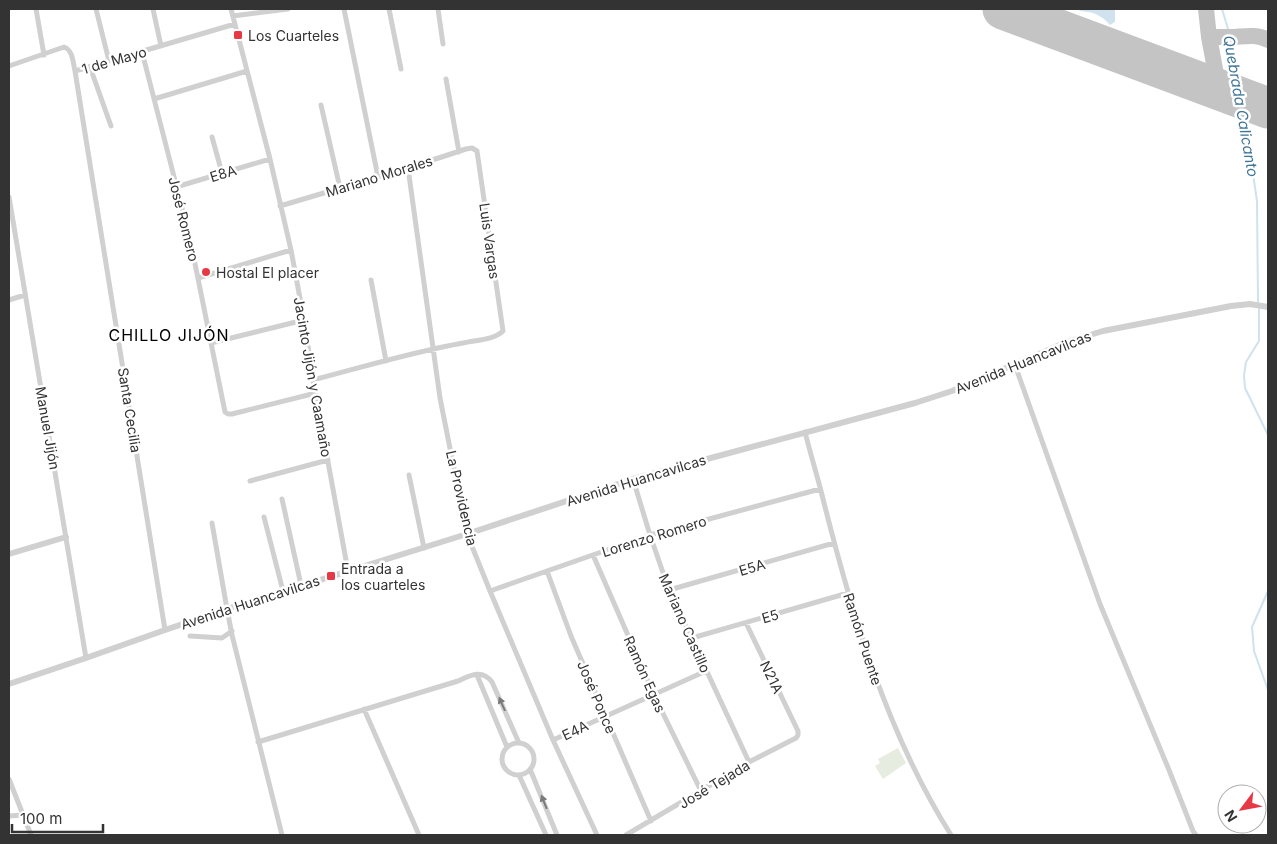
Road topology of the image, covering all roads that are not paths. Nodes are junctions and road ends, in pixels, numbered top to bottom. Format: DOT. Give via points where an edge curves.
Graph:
graph roads {
  1 [pos="36,9"];
  2 [pos="96,9"];
  3 [pos="153,9"];
  4 [pos="231,9"];
  5 [pos="288,9"];
  6 [pos="344,9"];
  7 [pos="389,9"];
  8 [pos="438,9"];
  9 [pos="269,10"];
  10 [pos="233,16"];
  11 [pos="235,24"];
  12 [pos="443,44"];
  13 [pos="161,46"];
  14 [pos="142,52"];
  15 [pos="44,54"];
  16 [pos="109,61"];
  17 [pos="9,66"];
  18 [pos="90,67"];
  19 [pos="401,69"];
  20 [pos="75,71"];
  21 [pos="248,71"];
  22 [pos="446,79"];
  23 [pos="154,99"];
  24 [pos="321,105"];
  25 [pos="111,126"];
  26 [pos="212,137"];
  27 [pos="476,151"];
  28 [pos="459,152"];
  29 [pos="270,159"];
  30 [pos="408,168"];
  31 [pos="222,173"];
  32 [pos="378,177"];
  33 [pos="176,187"];
  34 [pos="340,188"];
  35 [pos="9,199"];
  36 [pos="280,206"];
  37 [pos="291,250"];
  38 [pos="198,278"];
  39 [pos="371,280"];
  40 [pos="25,295"];
  41 [pos="9,300"];
  42 [pos="1268,307"];
  43 [pos="304,320"];
  44 [pos="211,343"];
  45 [pos="434,348"];
  46 [pos="386,361"];
  47 [pos="1015,365"];
  48 [pos="313,380"];
  49 [pos="316,393"];
  50 [pos="805,432"];
  51 [pos="328,460"];
  52 [pos="410,475"];
  53 [pos="633,478"];
  54 [pos="250,481"];
  55 [pos="820,489"];
  56 [pos="282,499"];
  57 [pos="264,517"];
  58 [pos="212,522"];
  59 [pos="467,534"];
  60 [pos="650,535"];
  61 [pos="66,537"];
  62 [pos="834,543"];
  63 [pos="424,548"];
  64 [pos="9,554"];
  65 [pos="593,555"];
  66 [pos="348,571"];
  67 [pos="547,571"];
  68 [pos="302,586"];
  69 [pos="670,590"];
  70 [pos="283,591"];
  71 [pos="490,591"];
  72 [pos="848,593"];
  73 [pos="227,609"];
  74 [pos="746,623"];
  75 [pos="165,630"];
  76 [pos="232,631"];
  77 [pos="190,636"];
  78 [pos="692,638"];
  79 [pos="86,658"];
  80 [pos="706,671"];
  81 [pos="477,675"];
  82 [pos="9,684"];
  83 [pos="654,694"];
  84 [pos="364,709"];
  85 [pos="606,716"];
  86 [pos="798,731"];
  87 [pos="553,740"];
  88 [pos="258,742"];
  89 [pos="519,743"];
  90 [pos="507,747"];
  91 [pos="749,762"];
  92 [pos="530,769"];
  93 [pos="519,775"];
  94 [pos="9,779"];
  95 [pos="701,792"];
  96 [pos="24,814"];
  97 [pos="9,816"];
  98 [pos="651,821"];
  99 [pos="32,835"];
  100 [pos="282,835"];
  101 [pos="419,835"];
  102 [pos="546,835"];
  103 [pos="557,835"];
  104 [pos="597,835"];
  105 [pos="626,835"];
  106 [pos="951,835"];
  107 [pos="1196,835"];
  1 -- 15 [label="street"];
  2 -- 16 [label="street"];
  3 -- 13 [label="street"];
  4 -- 10 [label="street, Jacinto Jijón y Caamaño"];
  5 -- 9 [label="street"];
  6 -- 32 [label="street"];
  7 -- 19 [label="street"];
  8 -- 12 [label="street"];
  9 -- 10 [label="street"];
  10 -- 11 [label="street, Jacinto Jijón y Caamaño"];
  11 -- 13 [label="street, 1 de Mayo"];
  11 -- 21 [label="street, Jacinto Jijón y Caamaño"];
  13 -- 14 [label="street, 1 de Mayo"];
  14 -- 16 [label="street, 1 de Mayo"];
  14 -- 23 [label="street, José Romero"];
  15 -- 17 [label="street, 1 de Mayo"];
  15 -- 20 [label="street, 1 de Mayo" via="67,48"];
  16 -- 18 [label="street, 1 de Mayo"];
  18 -- 20 [label="street, 1 de Mayo"];
  18 -- 25 [label="street"];
  20 -- 75 [label="street, Santa Cecilia"];
  21 -- 23 [label="street"];
  21 -- 29 [label="street, Jacinto Jijón y Caamaño"];
  22 -- 28 [label="street"];
  23 -- 33 [label="street, José Romero"];
  24 -- 34 [label="street"];
  26 -- 31 [label="street"];
  27 -- 28 [label="street, Mariano Morales" via="472,148"];
  27 -- 45 [label="street, Luis Vargas" via="502,331 496,336"];
  28 -- 30 [label="street, Mariano Morales"];
  29 -- 31 [label="street, E8A"];
  29 -- 36 [label="street, Jacinto Jijón y Caamaño"];
  30 -- 32 [label="street, Mariano Morales"];
  30 -- 45 [label="street, La Providencia"];
  31 -- 33 [label="street, E8A"];
  32 -- 34 [label="street, Mariano Morales"];
  33 -- 38 [label="street, José Romero"];
  34 -- 36 [label="street, Mariano Morales"];
  35 -- 40 [label="street, Manuel Jijón"];
  36 -- 37 [label="street, Jacinto Jijón y Caamaño"];
  37 -- 38 [label="street"];
  37 -- 43 [label="street, Jacinto Jijón y Caamaño"];
  38 -- 44 [label="street, José Romero"];
  39 -- 46 [label="street"];
  40 -- 41 [label="street"];
  40 -- 61 [label="street, Manuel Jijón"];
  42 -- 47 [label="street, Avenida Huancavilcas" via="1250,304 1231,306 1103,331 1067,342"];
  43 -- 44 [label="street"];
  43 -- 48 [label="street, Jacinto Jijón y Caamaño"];
  44 -- 49 [label="street, José Romero" via="228,414"];
  45 -- 46 [label="street"];
  45 -- 59 [label="street, La Providencia" via="440,398"];
  46 -- 48 [label="street"];
  47 -- 50 [label="street, Avenida Huancavilcas" via="915,403"];
  47 -- 107 [label="street" via="1100,604"];
  48 -- 49 [label="street, Jacinto Jijón y Caamaño"];
  49 -- 51 [label="street, Jacinto Jijón y Caamaño"];
  50 -- 53 [label="street, Avenida Huancavilcas"];
  50 -- 55 [label="street, Ramón Puente"];
  51 -- 54 [label="street"];
  51 -- 66 [label="street, Jacinto Jijón y Caamaño"];
  52 -- 63 [label="street"];
  53 -- 59 [label="street, Avenida Huancavilcas"];
  53 -- 60 [label="street, Mariano Castillo"];
  55 -- 60 [label="street, Lorenzo Romero"];
  55 -- 62 [label="street, Ramón Puente"];
  56 -- 68 [label="street"];
  57 -- 70 [label="street"];
  58 -- 73 [label="street"];
  59 -- 63 [label="street, Avenida Huancavilcas"];
  59 -- 71 [label="street, La Providencia"];
  60 -- 65 [label="street, Lorenzo Romero"];
  60 -- 69 [label="street, Mariano Castillo"];
  61 -- 64 [label="street"];
  61 -- 79 [label="street, Manuel Jijón"];
  62 -- 69 [label="street, E5A"];
  62 -- 72 [label="street, Ramón Puente"];
  63 -- 66 [label="street, Avenida Huancavilcas"];
  65 -- 67 [label="street, Lorenzo Romero"];
  65 -- 83 [label="street, Ramón Egas"];
  66 -- 68 [label="street, Avenida Huancavilcas"];
  67 -- 71 [label="street, Lorenzo Romero"];
  67 -- 85 [label="street, José Ponce"];
  68 -- 70 [label="street, Avenida Huancavilcas"];
  69 -- 78 [label="street, Mariano Castillo"];
  70 -- 73 [label="street, Avenida Huancavilcas"];
  71 -- 87 [label="street, La Providencia"];
  72 -- 74 [label="street, E5"];
  72 -- 106 [label="street, Ramón Puente" via="889,714 935,810"];
  73 -- 75 [label="street, Avenida Huancavilcas"];
  73 -- 76 [label="street"];
  74 -- 78 [label="street, E5"];
  74 -- 86 [label="street, N21A"];
  75 -- 79 [label="street, Avenida Huancavilcas"];
  76 -- 77 [label="street" via="222,638"];
  76 -- 88 [label="street"];
  78 -- 80 [label="street, Mariano Castillo"];
  79 -- 82 [label="street, Avenida Huancavilcas"];
  80 -- 83 [label="street, E4A"];
  80 -- 91 [label="street, Mariano Castillo"];
  81 -- 84 [label="street"];
  89 -- 81 [label="street, one-way" via="492,682 488,676"];
  81 -- 90 [label="street"];
  83 -- 85 [label="street, E4A"];
  83 -- 95 [label="street, Ramón Egas"];
  84 -- 88 [label="street"];
  84 -- 101 [label="street"];
  85 -- 87 [label="street, E4A"];
  85 -- 98 [label="street, José Ponce"];
  86 -- 91 [label="street, José Tejada" via="796,738"];
  87 -- 104 [label="street, La Providencia"];
  88 -- 100 [label="street"];
  89 -- 90 [label="street"];
  89 -- 92 [label="street" via="533,752"];
  90 -- 93 [label="street" via="503,753 503,766 512,774"];
  91 -- 95 [label="street, José Tejada"];
  92 -- 93 [label="street"];
  103 -- 92 [label="street, one-way"];
  93 -- 102 [label="street"];
  94 -- 96 [label="street"];
  95 -- 98 [label="street, José Tejada"];
  96 -- 97 [label="street"];
  96 -- 99 [label="street"];
  98 -- 105 [label="street, José Tejada"];
}
